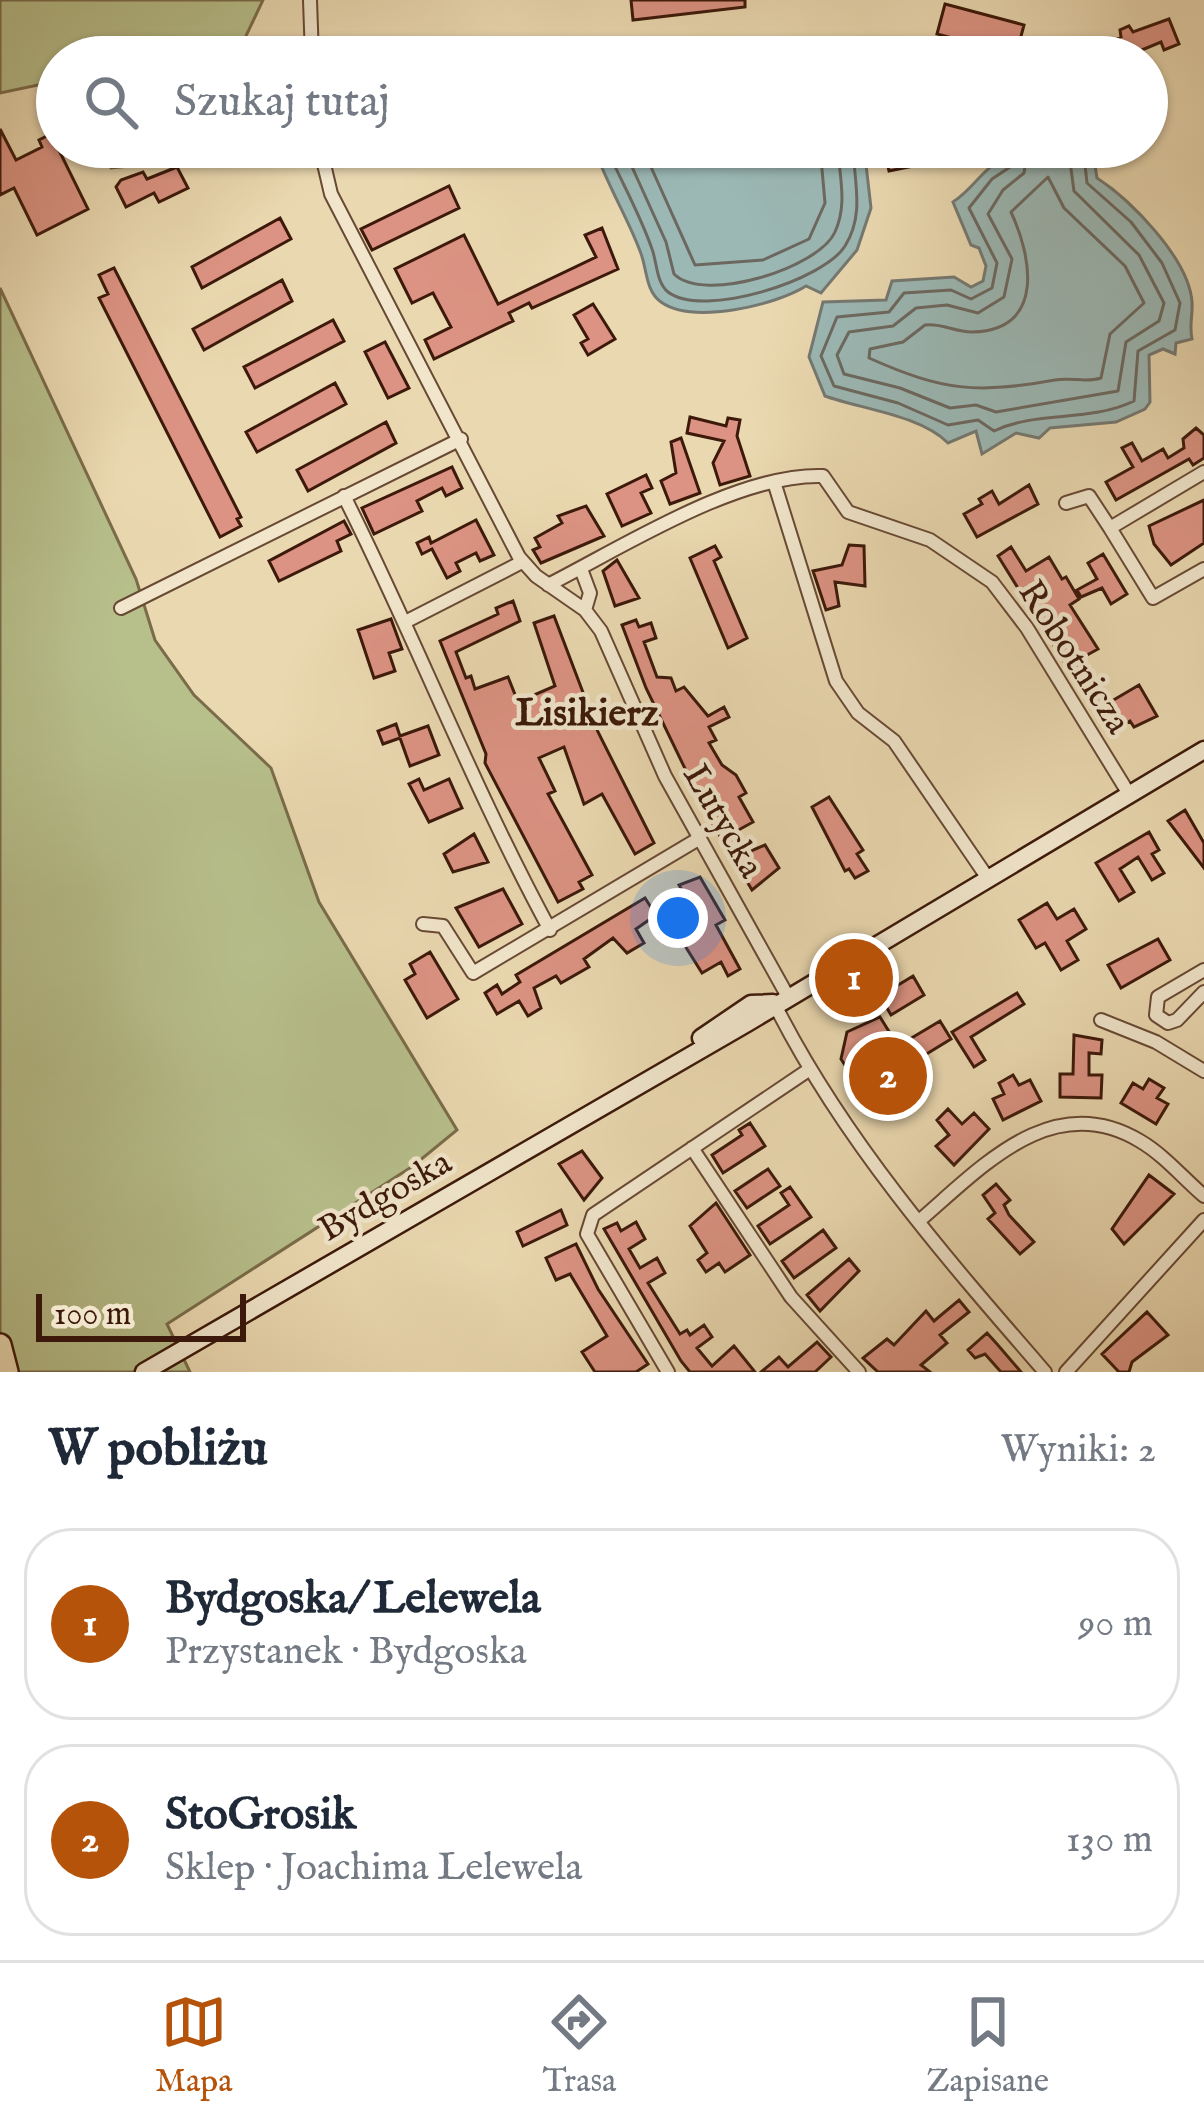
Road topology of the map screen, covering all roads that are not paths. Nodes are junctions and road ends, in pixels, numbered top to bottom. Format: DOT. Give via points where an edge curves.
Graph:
graph roads {
  1 [pos="310,0"];
  2 [pos="311,36"];
  3 [pos="325,168"];
  4 [pos="461,439"];
  5 [pos="1204,472"];
  6 [pos="775,484"];
  7 [pos="344,496"];
  8 [pos="1066,503"];
  9 [pos="1110,528"];
  10 [pos="522,562"];
  11 [pos="580,568"];
  12 [pos="1204,569"];
  13 [pos="548,585"];
  14 [pos="121,608"];
  15 [pos="585,610"];
  16 [pos="407,621"];
  17 [pos="1204,750"];
  18 [pos="1129,794"];
  19 [pos="700,838"];
  20 [pos="987,877"];
  21 [pos="423,924"];
  22 [pos="550,929"];
  23 [pos="1204,970"];
  24 [pos="1204,992"];
  25 [pos="780,999"];
  26 [pos="1101,1020"];
  27 [pos="810,1069"];
  28 [pos="1204,1071"];
  29 [pos="692,1148"];
  30 [pos="1204,1196"];
  31 [pos="1204,1220"];
  32 [pos="919,1221"];
  33 [pos="0,1346"];
  34 [pos="7,1372"];
  35 [pos="143,1372"];
  36 [pos="668,1372"];
  37 [pos="859,1372"];
  38 [pos="1045,1372"];
  39 [pos="1066,1372"];
  1 -- 2 [label="street"];
  3 -- 4 [label="street, Lutycka" via="331,194"];
  4 -- 7 [label="street"];
  4 -- 10 [label="street, Lutycka"];
  5 -- 9 [label="street"];
  6 -- 11 [label="street, Robotnicza" via="654,529"];
  6 -- 18 [label="street, Robotnicza" via="824,476 848,512 930,540 976,569 1028,628"];
  6 -- 20 [label="street" via="836,681 894,741"];
  7 -- 14 [label="street"];
  7 -- 16 [label="street"];
  8 -- 9 [label="street" via="1089,496"];
  9 -- 12 [label="street" via="1154,598"];
  10 -- 13 [label="street, Lutycka"];
  10 -- 16 [label="street"];
  11 -- 13 [label="street, Robotnicza"];
  11 -- 15 [label="street" via="590,593"];
  13 -- 15 [label="street, Lutycka"];
  15 -- 19 [label="street, Lutycka"];
  16 -- 22 [label="street" via="490,819"];
  17 -- 18 [label="street, Bydgoska"];
  18 -- 20 [label="street, Bydgoska"];
  19 -- 22 [label="street"];
  19 -- 25 [label="street, Lutycka"];
  20 -- 25 [label="street, Bydgoska"];
  21 -- 22 [label="street" via="443,926 473,974"];
  23 -- 24 [label="street" via="1158,997 1156,1015 1177,1020"];
  25 -- 27 [label="street, Lutycka"];
  25 -- 35 [label="street, Bydgoska" via="751,1004 658,1071"];
  26 -- 28 [label="street"];
  27 -- 29 [label="street"];
  27 -- 32 [label="street, Lutycka"];
  29 -- 36 [label="street" via="593,1215 587,1234"];
  29 -- 37 [label="street" via="791,1297"];
  30 -- 32 [label="street" via="1132,1136 1064,1124 1009,1145"];
  31 -- 39 [label="street"];
  32 -- 38 [label="street, Lutycka"];
  33 -- 34 [label="highway"];
}
